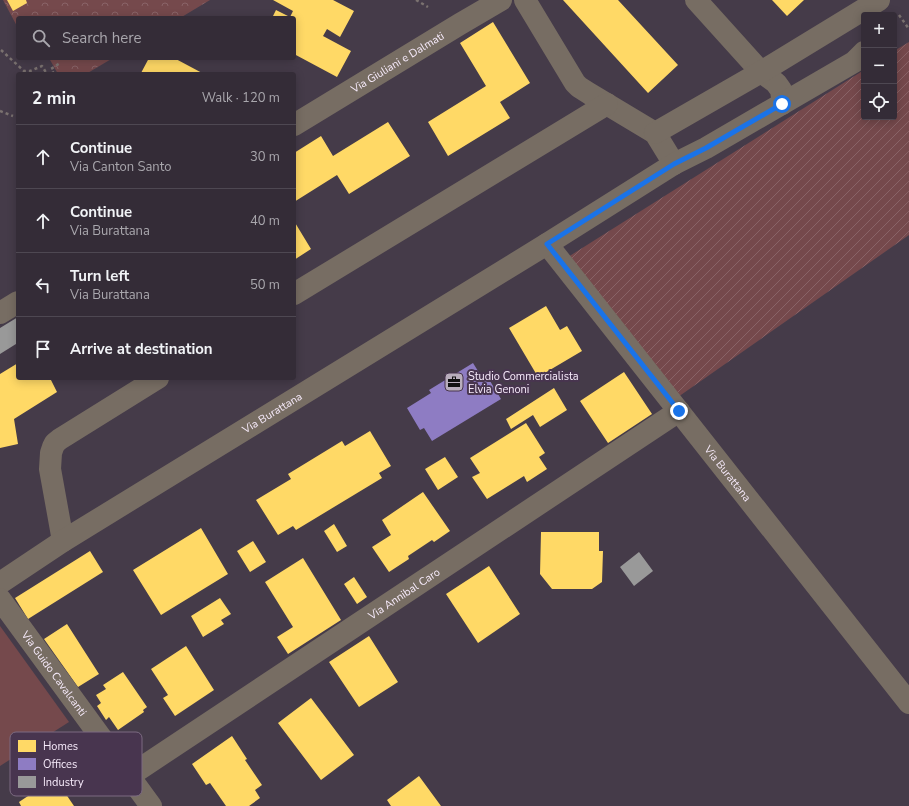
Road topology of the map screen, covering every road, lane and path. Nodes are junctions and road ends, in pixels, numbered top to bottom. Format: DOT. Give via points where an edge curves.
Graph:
graph roads {
  1 [pos="416,0"];
  2 [pos="501,0"];
  3 [pos="525,0"];
  4 [pos="696,0"];
  5 [pos="880,0"];
  6 [pos="428,7"];
  7 [pos="878,12"];
  8 [pos="1,50"];
  9 [pos="861,55"];
  10 [pos="60,63"];
  11 [pos="24,72"];
  12 [pos="24,72"];
  13 [pos="46,72"];
  14 [pos="53,72"];
  15 [pos="761,72"];
  16 [pos="607,104"];
  17 [pos="782,104"];
  18 [pos="0,111"];
  19 [pos="13,116"];
  20 [pos="296,124"];
  21 [pos="655,133"];
  22 [pos="674,164"];
  23 [pos="547,244"];
  24 [pos="296,293"];
  25 [pos="16,303"];
  26 [pos="0,313"];
  27 [pos="155,380"];
  28 [pos="679,411"];
  29 [pos="64,541"];
  30 [pos="0,583"];
  31 [pos="0,599"];
  32 [pos="909,703"];
  33 [pos="97,732"];
  34 [pos="142,767"];
  35 [pos="142,794"];
  36 [pos="151,806"];
  1 -- 6 [label="path"];
  2 -- 20 [label="street, Via Giuliani e Dalmati"];
  3 -- 16 [label="street" via="575,82 583,90"];
  4 -- 15 [label="street"];
  5 -- 7 [label="street"];
  5 -- 15 [label="street"];
  8 -- 11 [label="path"];
  9 -- 17 [label="street, Via Burattana" via="854,62"];
  10 -- 14 [label="path" via="51,69"];
  12 -- 13 [label="path" via="42,66"];
  15 -- 17 [label="street" via="776,83"];
  15 -- 21 [label="street"];
  16 -- 21 [label="street"];
  16 -- 24 [label="street"];
  17 -- 22 [label="street, Via Burattana"];
  18 -- 19 [label="path"];
  21 -- 22 [label="street"];
  22 -- 23 [label="street, Via Burattana"];
  23 -- 28 [label="street, Via Burattana"];
  23 -- 29 [label="street, Via Burattana"];
  25 -- 26 [label="street"];
  27 -- 29 [label="street" via="55,443 51,453 50,469"];
  28 -- 32 [label="street, Via Burattana"];
  28 -- 34 [label="street, Via Annibal Caro"];
  29 -- 30 [label="street, Via Burattana"];
  31 -- 33 [label="street, Via Guido Cavalcanti"];
  35 -- 36 [label="street, Via Guido Cavalcanti"];
}
